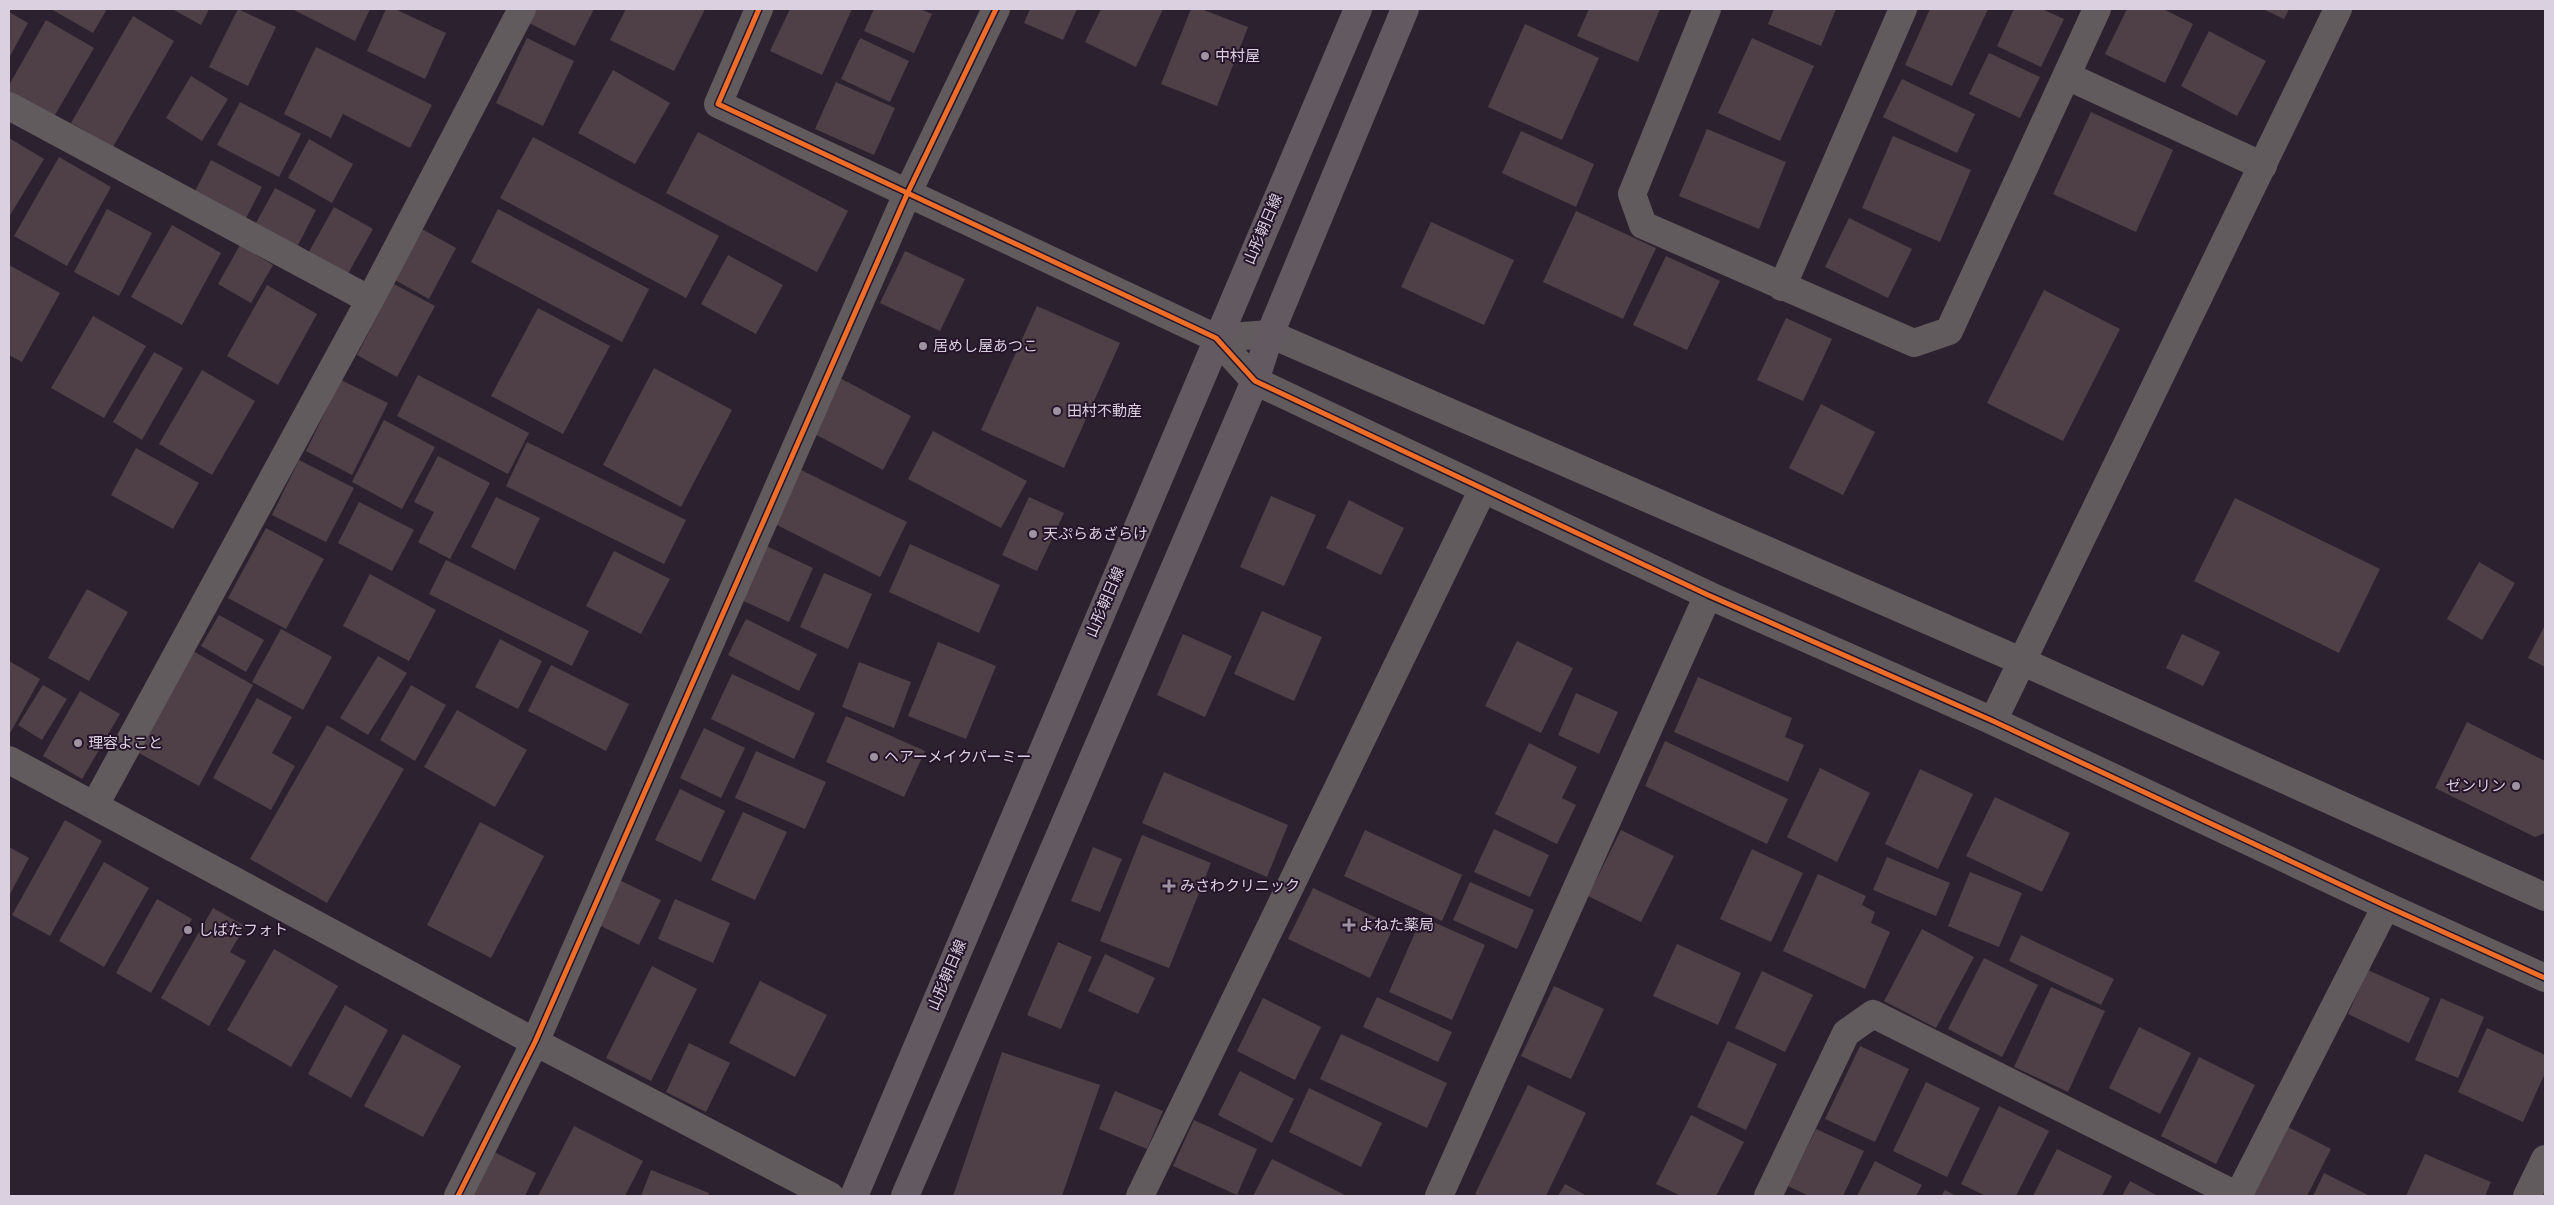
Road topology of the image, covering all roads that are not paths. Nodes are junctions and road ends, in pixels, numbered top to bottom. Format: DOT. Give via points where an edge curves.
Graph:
graph roads {
  1 [pos="522,9"];
  2 [pos="759,9"];
  3 [pos="996,9"];
  4 [pos="1358,9"];
  5 [pos="1405,9"];
  6 [pos="1707,9"];
  7 [pos="1903,9"];
  8 [pos="2097,9"];
  9 [pos="2338,9"];
  10 [pos="2067,76"];
  11 [pos="9,106"];
  12 [pos="2263,166"];
  13 [pos="908,192"];
  14 [pos="1782,287"];
  15 [pos="370,300"];
  16 [pos="1270,334"];
  17 [pos="1216,338"];
  18 [pos="1255,381"];
  19 [pos="1483,489"];
  20 [pos="1708,595"];
  21 [pos="2021,661"];
  22 [pos="1993,721"];
  23 [pos="9,760"];
  24 [pos="95,804"];
  25 [pos="2545,897"];
  26 [pos="2386,906"];
  27 [pos="2545,978"];
  28 [pos="535,1042"];
  29 [pos="2545,1159"];
  30 [pos="458,1196"];
  31 [pos="830,1196"];
  32 [pos="854,1196"];
  33 [pos="905,1196"];
  34 [pos="1140,1196"];
  35 [pos="1439,1196"];
  36 [pos="1768,1196"];
  37 [pos="2238,1196"];
  38 [pos="2528,1196"];
  1 -- 15 [label="street"];
  2 -- 13 [label="street" via="718,104"];
  3 -- 13 [label="street"];
  4 -- 17 [label="main road, 山形朝日線"];
  5 -- 16 [label="main road"];
  6 -- 14 [label="street" via="1632,194 1643,225"];
  7 -- 14 [label="street"];
  8 -- 10 [label="street"];
  9 -- 12 [label="street"];
  10 -- 12 [label="street"];
  10 -- 14 [label="street" via="1949,331 1914,343"];
  11 -- 15 [label="street"];
  12 -- 21 [label="street"];
  13 -- 17 [label="street"];
  13 -- 28 [label="street"];
  15 -- 24 [label="street"];
  16 -- 17 [label="street"];
  16 -- 18 [label="main road"];
  16 -- 21 [label="street"];
  17 -- 18 [label="street"];
  17 -- 32 [label="main road, 山形朝日線"];
  18 -- 19 [label="street"];
  18 -- 33 [label="main road"];
  19 -- 20 [label="street"];
  19 -- 34 [label="street"];
  20 -- 22 [label="street"];
  20 -- 35 [label="street"];
  21 -- 22 [label="street"];
  21 -- 25 [label="street"];
  22 -- 26 [label="street"];
  23 -- 24 [label="street"];
  24 -- 28 [label="street"];
  26 -- 27 [label="street"];
  26 -- 37 [label="street"];
  28 -- 30 [label="street"];
  28 -- 31 [label="street"];
  29 -- 38 [label="street"];
  36 -- 37 [label="street" via="1846,1033 1873,1014"];
}
